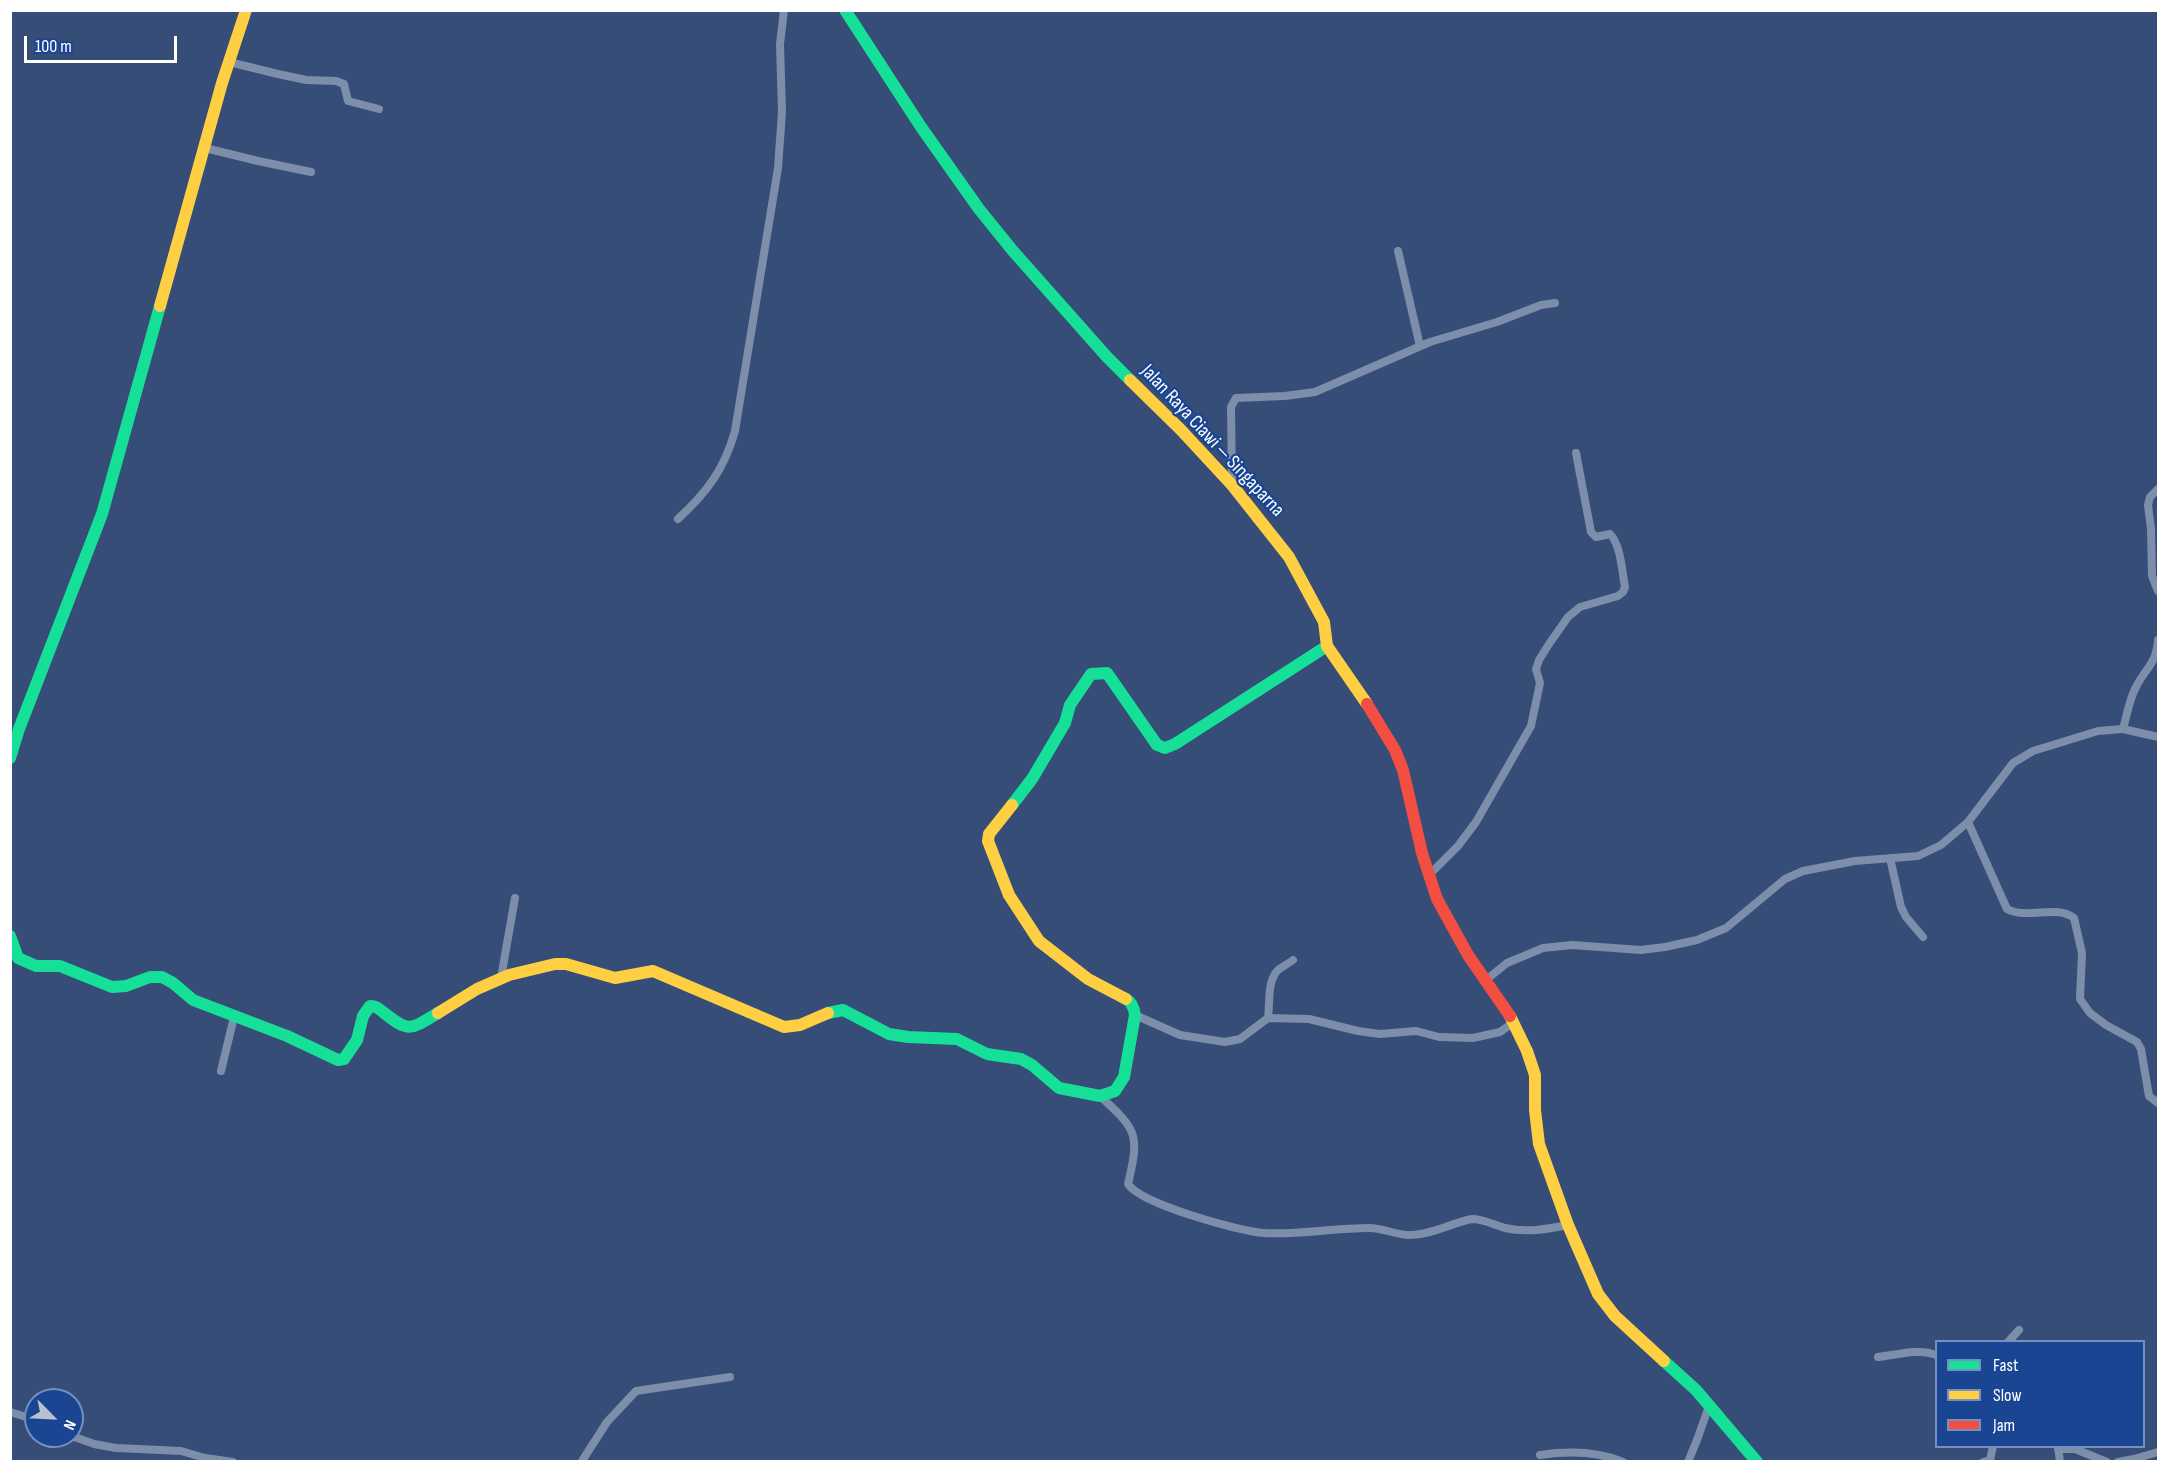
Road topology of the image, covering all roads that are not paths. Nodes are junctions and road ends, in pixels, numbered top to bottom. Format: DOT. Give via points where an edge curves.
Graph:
graph roads {
  1 [pos="246,10"];
  2 [pos="784,10"];
  3 [pos="845,10"];
  4 [pos="229,62"];
  5 [pos="379,109"];
  6 [pos="205,148"];
  7 [pos="312,172"];
  8 [pos="1398,250"];
  9 [pos="1555,303"];
  10 [pos="1420,346"];
  11 [pos="1576,453"];
  12 [pos="1232,485"];
  13 [pos="2158,489"];
  14 [pos="678,519"];
  15 [pos="2158,591"];
  16 [pos="2158,640"];
  17 [pos="1327,646"];
  18 [pos="2123,729"];
  19 [pos="2158,737"];
  20 [pos="10,758"];
  21 [pos="1968,822"];
  22 [pos="1890,858"];
  23 [pos="1429,875"];
  24 [pos="515,898"];
  25 [pos="10,936"];
  26 [pos="1923,937"];
  27 [pos="1293,960"];
  28 [pos="501,978"];
  29 [pos="1486,980"];
  30 [pos="1135,1015"];
  31 [pos="234,1017"];
  32 [pos="1268,1018"];
  33 [pos="1514,1022"];
  34 [pos="221,1071"];
  35 [pos="1100,1096"];
  36 [pos="2158,1103"];
  37 [pos="1568,1226"];
  38 [pos="2019,1330"];
  39 [pos="2009,1340"];
  40 [pos="1935,1355"];
  41 [pos="1878,1357"];
  42 [pos="730,1377"];
  43 [pos="1708,1406"];
  44 [pos="84,1440"];
  45 [pos="1993,1448"];
  46 [pos="2058,1448"];
  47 [pos="2158,1452"];
  48 [pos="1540,1455"];
  49 [pos="233,1461"];
  50 [pos="583,1461"];
  51 [pos="1623,1461"];
  52 [pos="1688,1461"];
  53 [pos="1757,1461"];
  54 [pos="1983,1461"];
  55 [pos="2060,1461"];
  56 [pos="2107,1461"];
  57 [pos="2118,1461"];
  1 -- 4 [label="street"];
  2 -- 14 [label="street" via="778,168 735,431 711,485"];
  3 -- 12 [label="street, Jalan Raya Ciawi — Singaparna" via="921,127 1006,243 1107,357"];
  4 -- 5 [label="street" via="306,80 336,81 344,84 348,101"];
  4 -- 6 [label="street"];
  6 -- 7 [label="street"];
  6 -- 20 [label="street" via="102,514"];
  8 -- 10 [label="street"];
  9 -- 10 [label="street" via="1541,304"];
  10 -- 12 [label="street" via="1315,392 1235,399 1231,407"];
  11 -- 23 [label="street" via="1591,532 1596,537 1613,536 1625,587 1618,596 1580,607 1549,644 1536,669 1540,683 1531,726 1476,822"];
  12 -- 17 [label="street, Jalan Raya Ciawi — Singaparna" via="1289,557 1324,622"];
  13 -- 15 [label="street" via="2148,505 2152,576"];
  16 -- 18 [label="street" via="2155,660 2131,697"];
  17 -- 23 [label="street, Jalan Raya Ciawi — Singaparna" via="1395,750"];
  17 -- 30 [label="street" via="1165,748 1157,745 1107,674 1091,674 1070,705 1065,723 1032,779 989,834 988,841 1005,886 1030,930 1049,950 1088,979 1130,1001"];
  18 -- 19 [label="street"];
  18 -- 21 [label="street" via="2098,731 2032,752 2013,763"];
  21 -- 22 [label="street" via="1941,845 1918,856"];
  21 -- 36 [label="street" via="2007,909 2067,914 2074,918 2082,953 2080,999 2090,1013 2137,1042 2149,1096"];
  22 -- 26 [label="street" via="1906,917"];
  22 -- 29 [label="street" via="1803,871 1785,879 1726,928 1697,940 1641,950 1572,945 1543,948 1507,963"];
  23 -- 29 [label="street, Jalan Raya Ciawi — Singaparna" via="1451,927"];
  24 -- 28 [label="street"];
  25 -- 31 [label="street" via="18,958 36,966 60,966 112,987 162,977 188,998"];
  27 -- 32 [label="street" via="1276,972 1270,986"];
  28 -- 31 [label="street" via="409,1028 370,1006 361,1018 355,1043 341,1060"];
  28 -- 35 [label="street" via="555,964 615,978 653,971 776,1025 800,1026 843,1010 889,1035 957,1039 987,1054 1021,1059 1059,1088"];
  29 -- 33 [label="street, Jalan Raya Ciawi — Singaparna"];
  30 -- 32 [label="street" via="1180,1035 1225,1042 1240,1039"];
  30 -- 35 [label="street" via="1124,1077 1110,1094"];
  31 -- 34 [label="street"];
  32 -- 33 [label="street" via="1309,1019 1380,1034 1416,1031 1439,1037 1473,1038 1500,1032"];
  33 -- 37 [label="street, Jalan Raya Ciawi — Singaparna" via="1535,1075 1539,1144"];
  35 -- 37 [label="street" via="1134,1132 1128,1184 1132,1190 1169,1209 1234,1228 1266,1233 1372,1228 1408,1235 1472,1219 1520,1231"];
  37 -- 43 [label="street, Jalan Raya Ciawi — Singaparna" via="1598,1294 1615,1316 1671,1366"];
  38 -- 39 [label="street"];
  40 -- 41 [label="street" via="1913,1352"];
  42 -- 50 [label="street" via="636,1391 603,1427"];
  43 -- 52 [label="street"];
  43 -- 53 [label="street, Jalan Raya Ciawi — Singaparna"];
  44 -- 49 [label="street" via="116,1448 181,1451"];
  45 -- 54 [label="street" via="1990,1460"];
  46 -- 55 [label="street"];
  46 -- 56 [label="street" via="2075,1449"];
  47 -- 57 [label="street"];
  48 -- 51 [label="street" via="1592,1453"];
}
